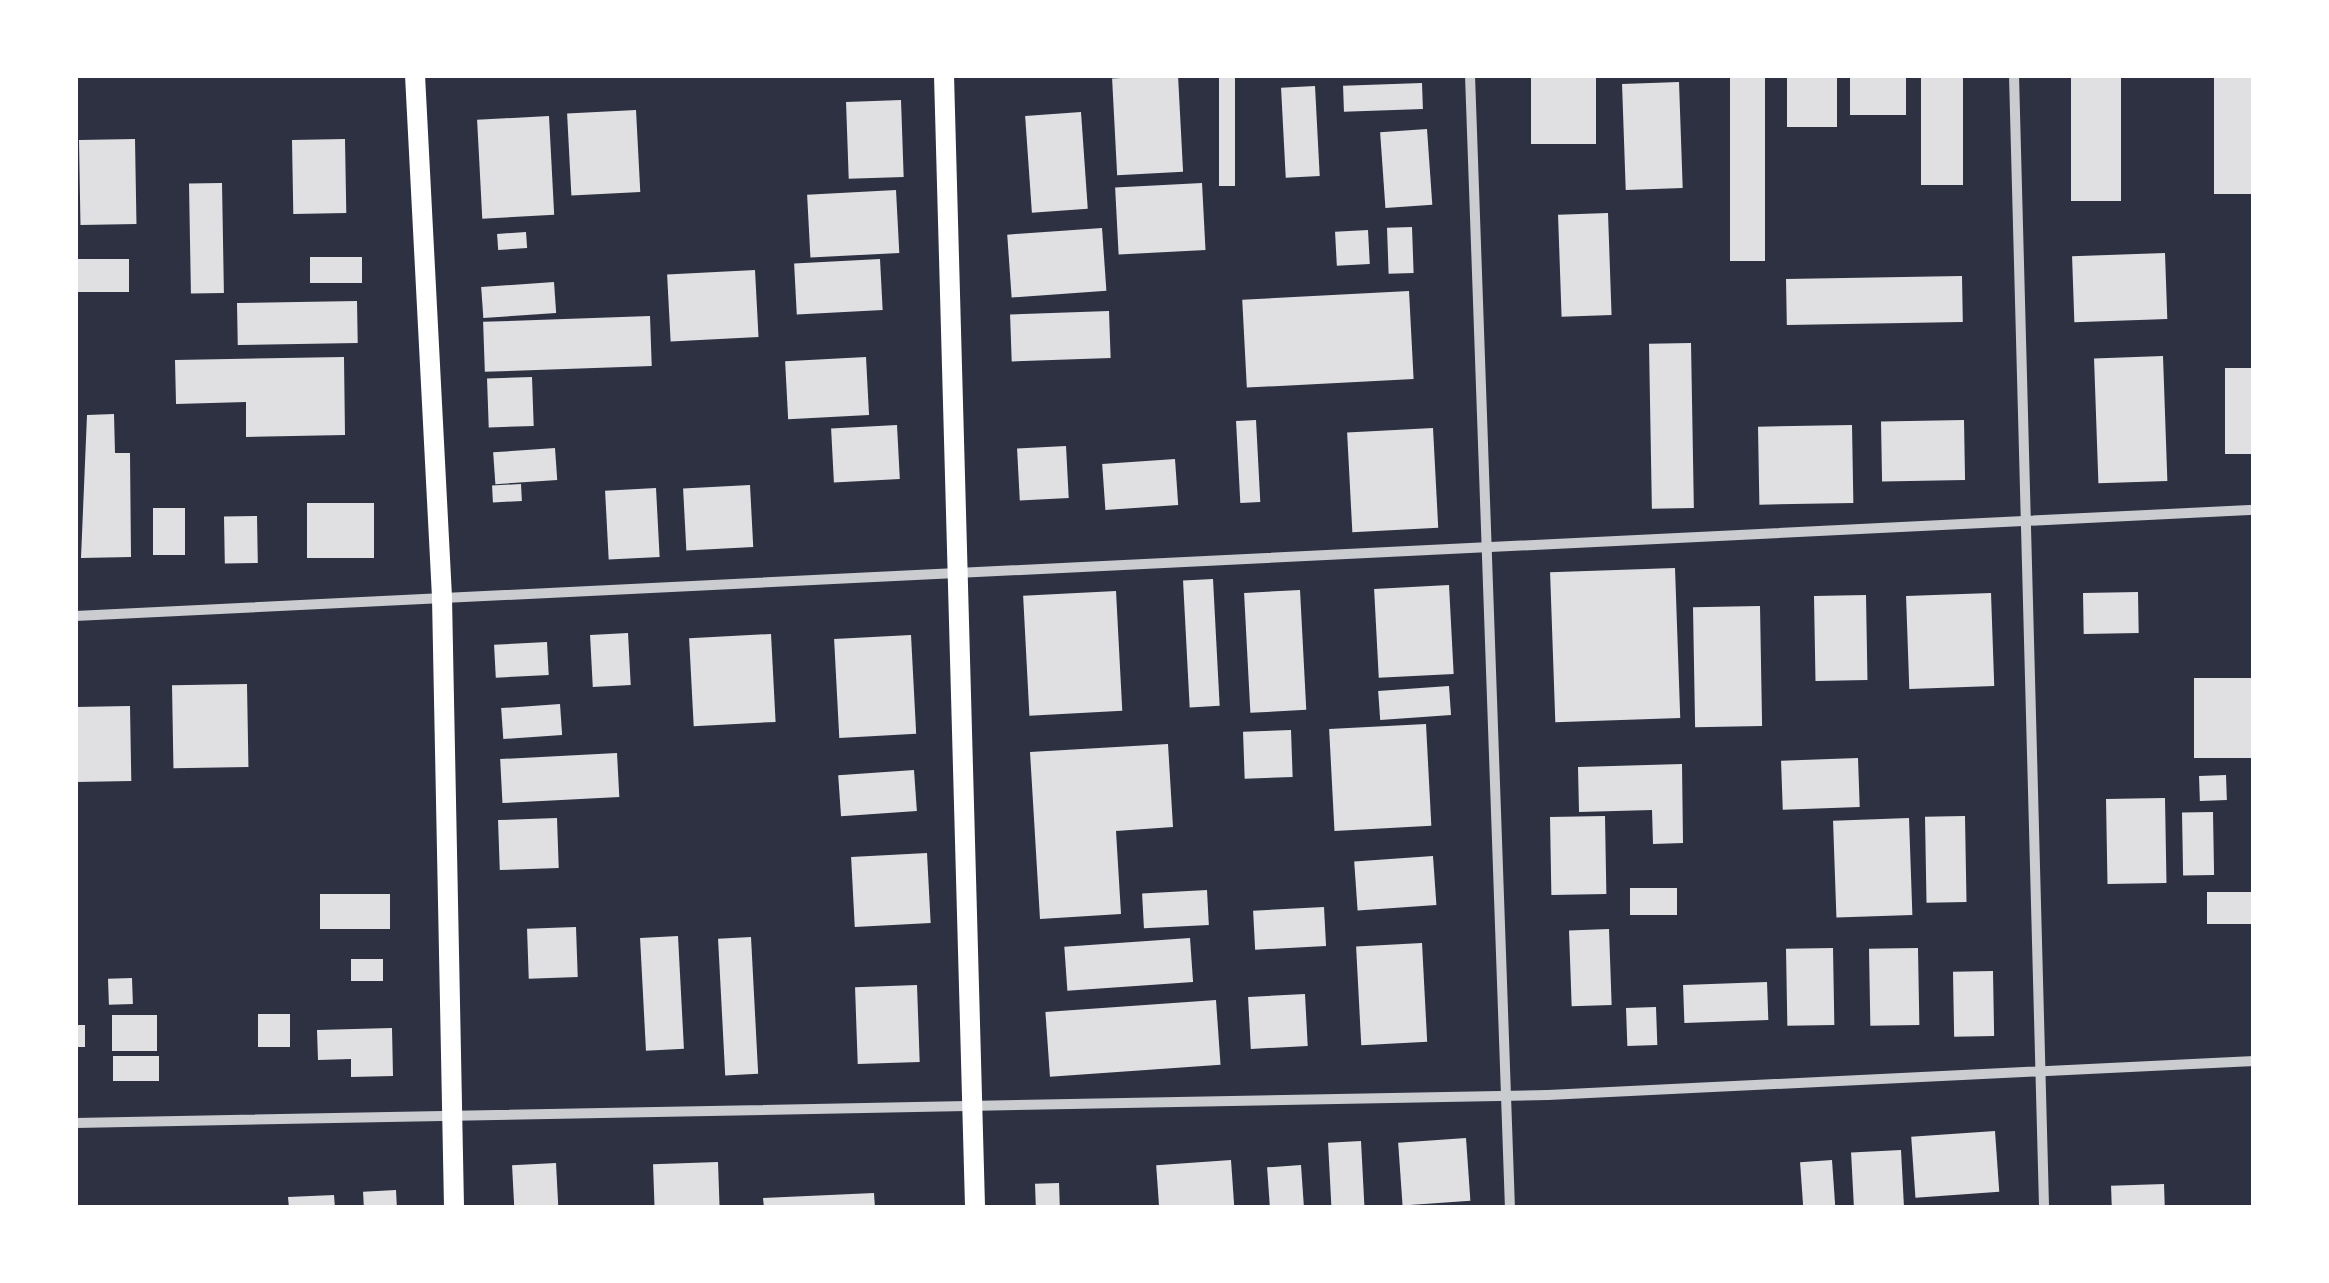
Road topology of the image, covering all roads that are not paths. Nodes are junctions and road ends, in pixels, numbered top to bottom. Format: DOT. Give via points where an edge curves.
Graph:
graph roads {
  1 [pos="415,75"];
  2 [pos="944,75"];
  3 [pos="1470,75"];
  4 [pos="2014,75"];
  5 [pos="2254,510"];
  6 [pos="2022,520"];
  7 [pos="1482,547"];
  8 [pos="957,568"];
  9 [pos="442,598"];
  10 [pos="75,616"];
  11 [pos="2254,1062"];
  12 [pos="2040,1078"];
  13 [pos="1507,1095"];
  14 [pos="972,1105"];
  15 [pos="451,1113"];
  16 [pos="75,1123"];
  17 [pos="454,1208"];
  18 [pos="975,1208"];
  19 [pos="1510,1208"];
  20 [pos="2044,1208"];
  1 -- 9 [label="main road"];
  2 -- 8 [label="main road"];
  3 -- 7 [label="street"];
  4 -- 6 [label="street"];
  5 -- 6 [label="street"];
  6 -- 7 [label="street"];
  6 -- 12 [label="street"];
  7 -- 8 [label="street"];
  7 -- 13 [label="street"];
  8 -- 9 [label="street"];
  8 -- 14 [label="main road"];
  9 -- 10 [label="street"];
  9 -- 15 [label="main road"];
  11 -- 12 [label="street"];
  12 -- 13 [label="street"];
  12 -- 20 [label="street"];
  13 -- 14 [label="street"];
  13 -- 19 [label="street"];
  14 -- 15 [label="street"];
  14 -- 18 [label="main road"];
  15 -- 16 [label="street"];
  15 -- 17 [label="main road"];
}
